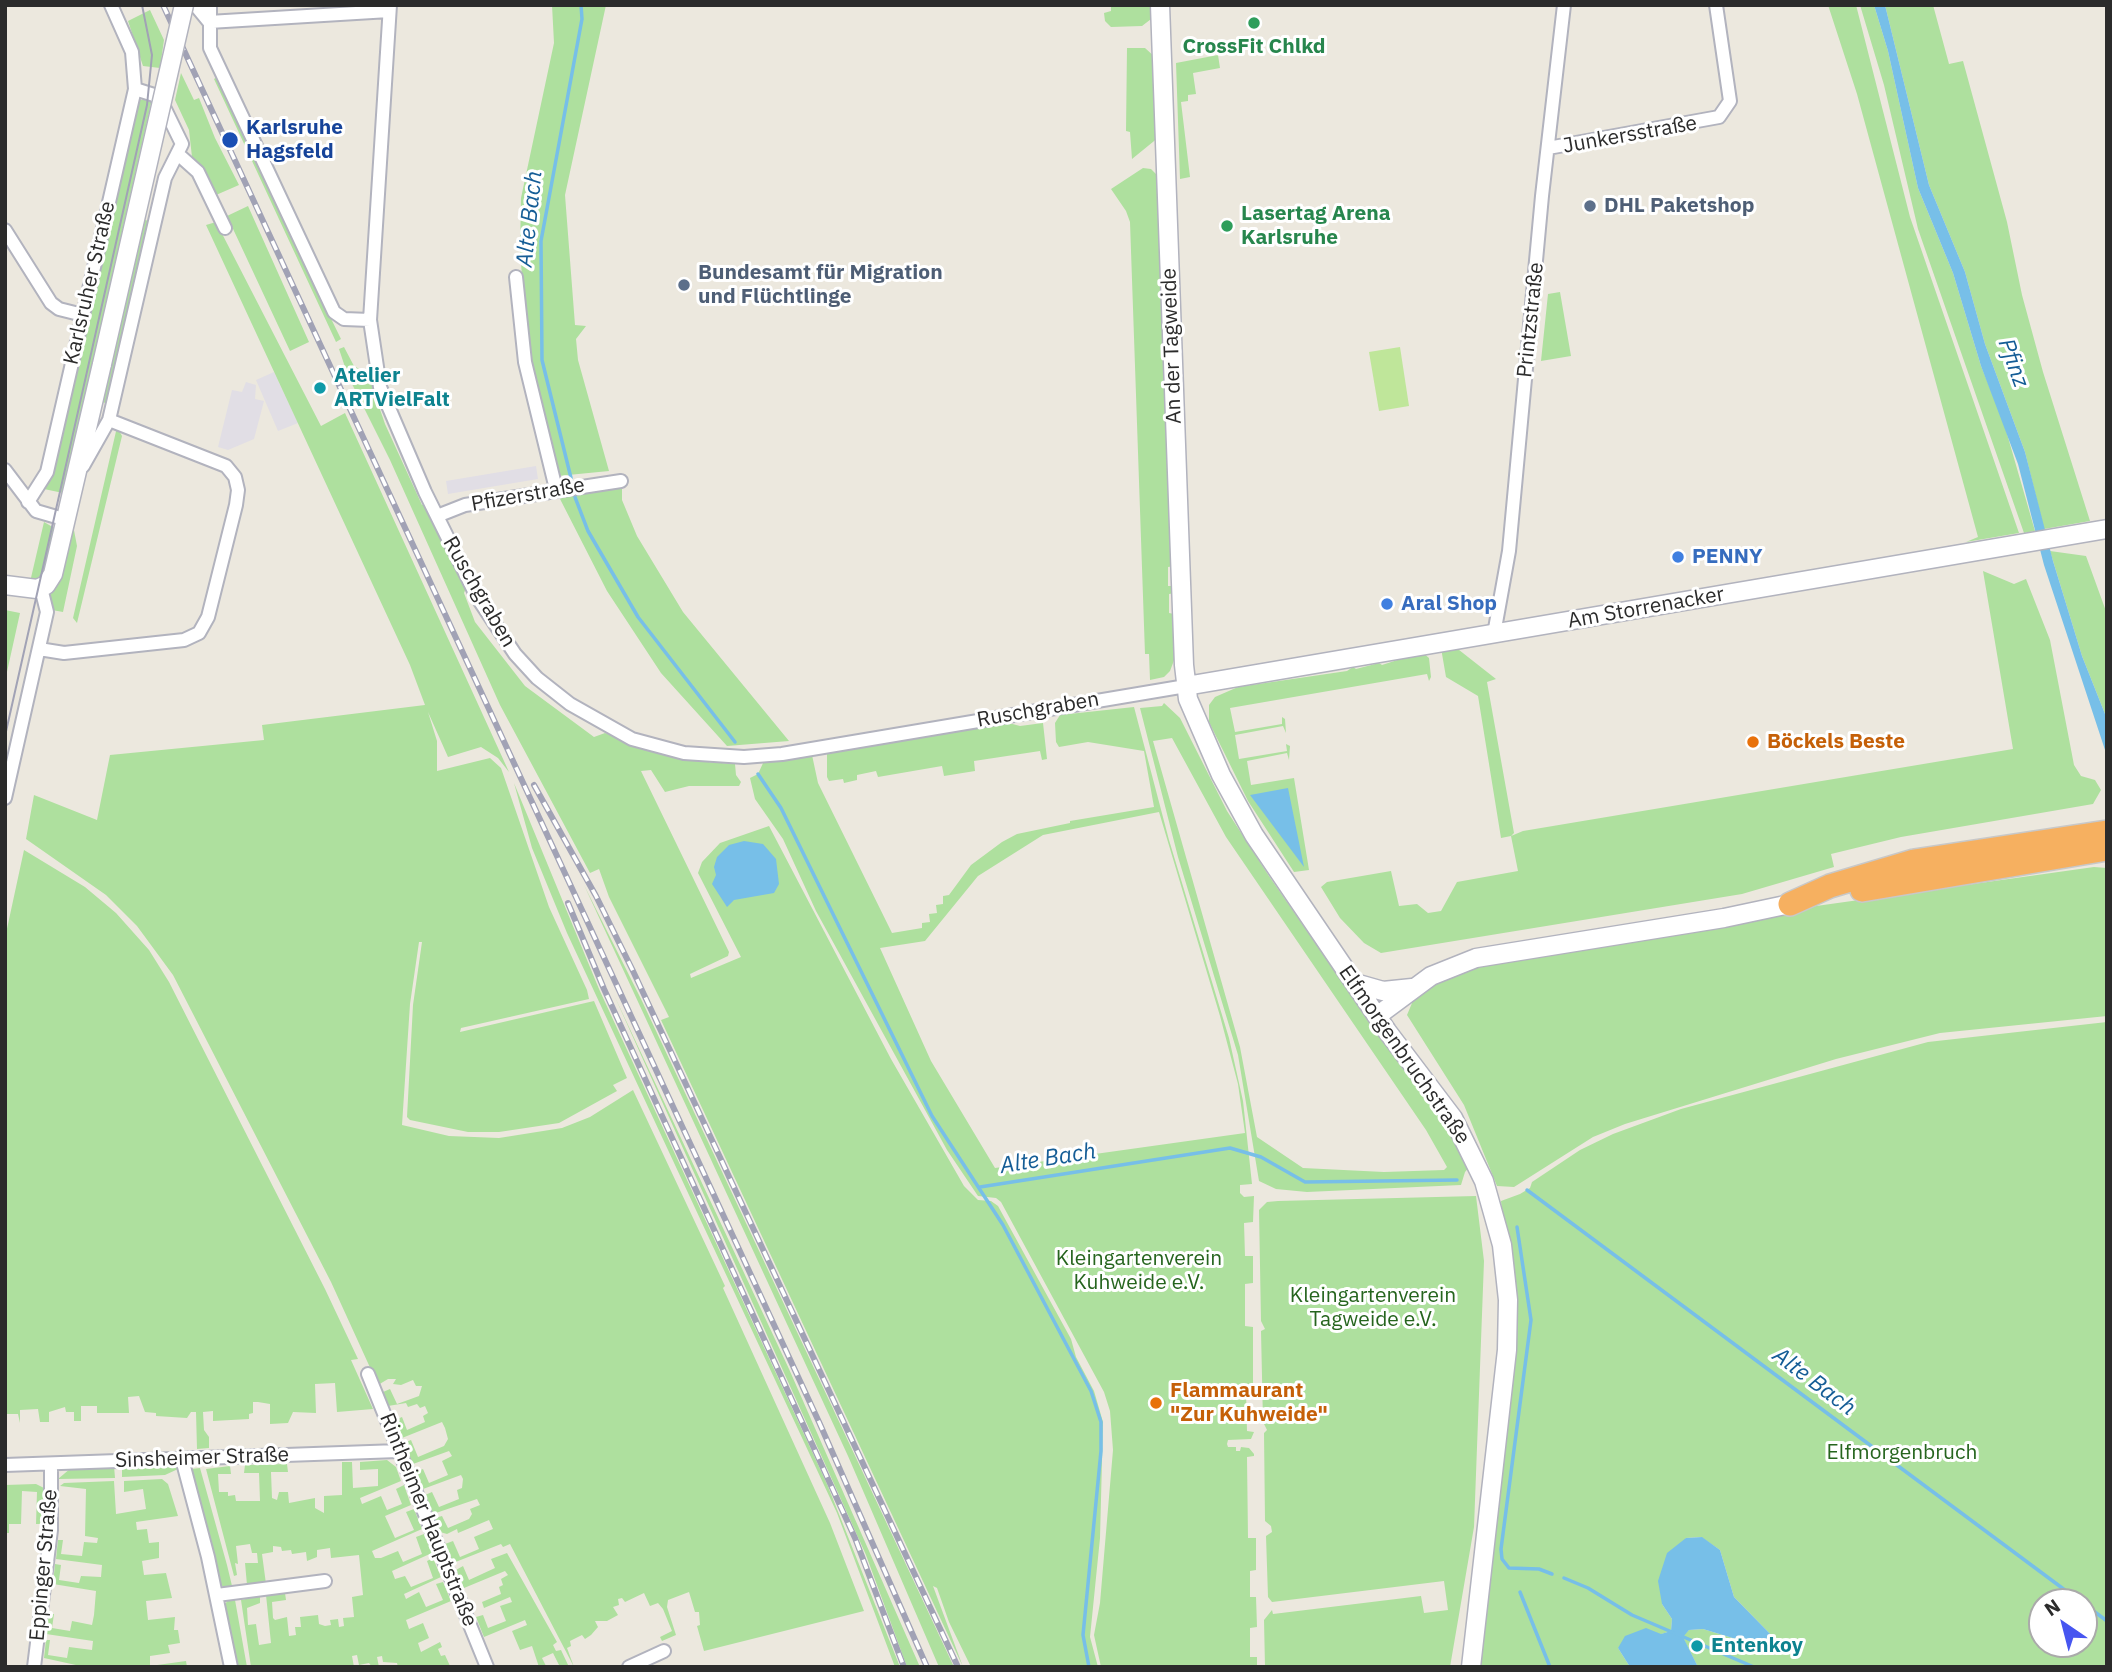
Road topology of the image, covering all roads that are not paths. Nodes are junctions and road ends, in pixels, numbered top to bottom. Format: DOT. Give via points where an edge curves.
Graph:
graph roads {
  1 [pos="111,5"];
  2 [pos="184,5"];
  3 [pos="195,5"];
  4 [pos="210,5"];
  5 [pos="1160,5"];
  6 [pos="1564,5"];
  7 [pos="1716,5"];
  8 [pos="389,8"];
  9 [pos="209,22"];
  10 [pos="135,89"];
  11 [pos="1548,148"];
  12 [pos="178,155"];
  13 [pos="225,228"];
  14 [pos="5,230"];
  15 [pos="516,277"];
  16 [pos="83,315"];
  17 [pos="370,320"];
  18 [pos="109,420"];
  19 [pos="5,470"];
  20 [pos="76,478"];
  21 [pos="621,481"];
  22 [pos="556,489"];
  23 [pos="28,502"];
  24 [pos="437,516"];
  25 [pos="67,520"];
  26 [pos="2107,529"];
  27 [pos="5,584"];
  28 [pos="41,588"];
  29 [pos="1494,634"];
  30 [pos="38,649"];
  31 [pos="1186,686"];
  32 [pos="5,798"];
  33 [pos="2107,832"];
  34 [pos="2107,849"];
  35 [pos="2072,854"];
  36 [pos="2107,863"];
  37 [pos="1790,904"];
  38 [pos="1355,983"];
  39 [pos="1412,988"];
  40 [pos="1377,1016"];
  41 [pos="369,1374"];
  42 [pos="398,1451"];
  43 [pos="182,1459"];
  44 [pos="51,1464"];
  45 [pos="5,1465"];
  46 [pos="325,1581"];
  47 [pos="217,1595"];
  48 [pos="664,1651"];
  49 [pos="34,1667"];
  50 [pos="231,1667"];
  51 [pos="487,1667"];
  52 [pos="629,1667"];
  53 [pos="1471,1667"];
  1 -- 10 [label="street, Karlsruher Straße" via="132,51"];
  2 -- 20 [label="main road, Karlsruher Straße, bridge"];
  3 -- 9 [label="street"];
  4 -- 9 [label="street"];
  5 -- 31 [label="main road, An der Tagweide"];
  6 -- 11 [label="street, Printzstraße"];
  7 -- 11 [label="street, Junkersstraße" via="1730,100 1719,117"];
  8 -- 9 [label="street"];
  8 -- 17 [label="street, Ruschgraben"];
  9 -- 17 [label="street" via="210,48 334,312 344,319"];
  10 -- 12 [label="street" via="163,105 180,134"];
  10 -- 16 [label="street, Karlsruher Straße"];
  11 -- 29 [label="street, Printzstraße" via="1509,551"];
  12 -- 13 [label="street" via="198,172"];
  12 -- 18 [label="street, Karlsruher Straße" via="166,178"];
  14 -- 16 [label="street" via="51,303"];
  15 -- 22 [label="street" via="525,362"];
  16 -- 23 [label="street, Karlsruher Straße" via="47,472"];
  17 -- 24 [label="street, Ruschgraben" via="383,396"];
  18 -- 20 [label="street, Karlsruher Straße"];
  18 -- 30 [label="street" via="226,466 235,477 236,505 208,617 199,633 184,640 64,653"];
  19 -- 23 [label="street"];
  20 -- 25 [label="main road, Karlsruher Straße"];
  21 -- 22 [label="street, Pfizerstraße"];
  22 -- 24 [label="street, Pfizerstraße" via="465,505"];
  23 -- 25 [label="street" via="38,512"];
  24 -- 31 [label="street, Ruschgraben" via="499,633 537,678 604,725 668,750 720,756 782,754"];
  25 -- 28 [label="main road, Karlsruher Straße" via="53,574"];
  26 -- 29 [label="main road, Am Storrenacker"];
  27 -- 28 [label="main road"];
  28 -- 30 [label="street" via="47,612"];
  29 -- 31 [label="main road, Am Storrenacker"];
  30 -- 32 [label="street"];
  31 -- 38 [label="main road, Elfmorgenbruchstraße" via="1198,725 1242,814"];
  33 -- 37 [label="highway" via="1940,857 1871,873"];
  34 -- 35 [label="highway"];
  35 -- 36 [label="highway"];
  35 -- 37 [label="highway"];
  37 -- 39 [label="main road" via="1499,953 1461,962"];
  38 -- 39 [label="main road" via="1383,991"];
  38 -- 40 [label="main road, Elfmorgenbruchstraße"];
  39 -- 40 [label="main road"];
  40 -- 53 [label="main road, Elfmorgenbruchstraße" via="1443,1104 1469,1149 1492,1206 1506,1272 1507,1350"];
  41 -- 42 [label="street, Rintheimer Hauptstraße"];
  42 -- 43 [label="street, Sinsheimer Straße"];
  42 -- 51 [label="street, Rintheimer Hauptstraße"];
  43 -- 44 [label="street, Sinsheimer Straße"];
  43 -- 47 [label="street"];
  44 -- 45 [label="street, Sinsheimer Straße"];
  44 -- 49 [label="street, Eppinger Straße" via="51,1530"];
  46 -- 47 [label="street"];
  47 -- 50 [label="street"];
  48 -- 52 [label="street"];
}
